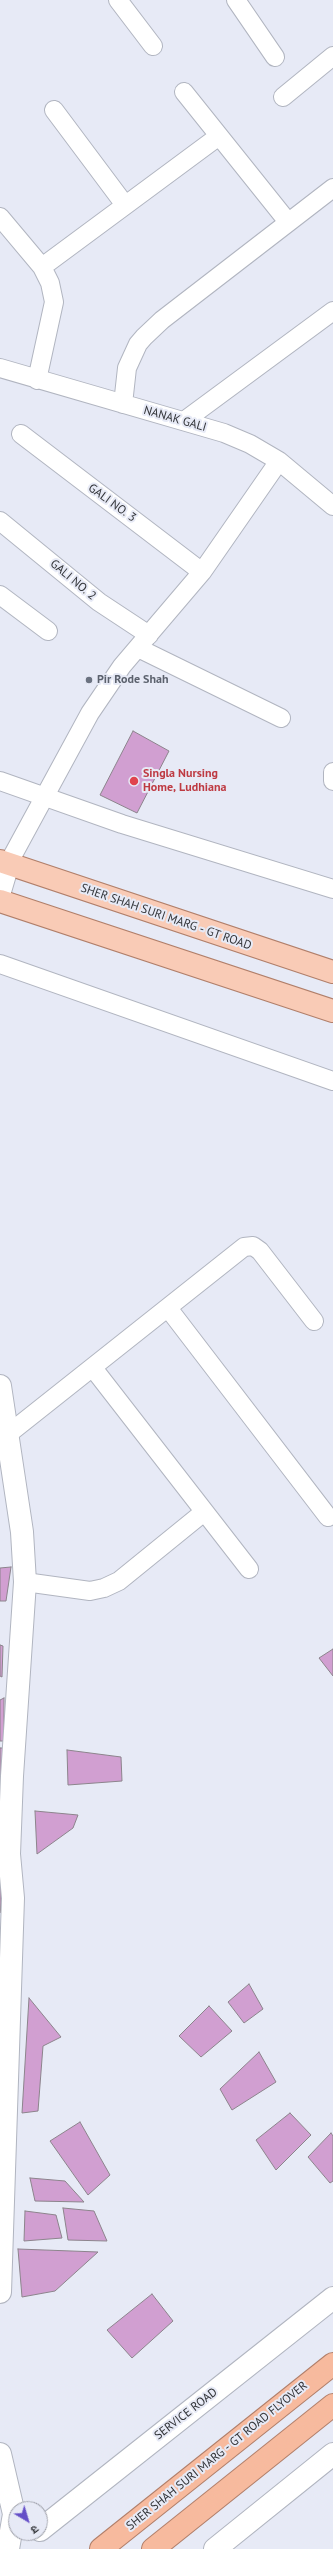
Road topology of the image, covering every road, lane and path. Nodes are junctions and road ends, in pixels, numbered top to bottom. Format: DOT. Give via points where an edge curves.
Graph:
graph roads {
  1 [pos="118,0"];
  2 [pos="236,0"];
  3 [pos="152,46"];
  4 [pos="333,56"];
  5 [pos="275,57"];
  6 [pos="184,92"];
  7 [pos="283,97"];
  8 [pos="54,110"];
  9 [pos="219,136"];
  10 [pos="333,188"];
  11 [pos="125,205"];
  12 [pos="0,217"];
  13 [pos="288,222"];
  14 [pos="42,267"];
  15 [pos="333,311"];
  16 [pos="0,368"];
  17 [pos="37,380"];
  18 [pos="123,404"];
  19 [pos="184,422"];
  20 [pos="21,434"];
  21 [pos="279,462"];
  22 [pos="333,505"];
  23 [pos="0,520"];
  24 [pos="202,572"];
  25 [pos="0,595"];
  26 [pos="48,631"];
  27 [pos="143,641"];
  28 [pos="281,718"];
  29 [pos="333,772"];
  30 [pos="333,781"];
  31 [pos="0,782"];
  32 [pos="45,799"];
  33 [pos="4,863"];
  34 [pos="333,889"];
  35 [pos="0,891"];
  36 [pos="0,901"];
  37 [pos="0,964"];
  38 [pos="333,972"];
  39 [pos="333,1011"];
  40 [pos="333,1081"];
  41 [pos="168,1308"];
  42 [pos="314,1321"];
  43 [pos="93,1368"];
  44 [pos="0,1386"];
  45 [pos="7,1435"];
  46 [pos="204,1512"];
  47 [pos="328,1517"];
  48 [pos="249,1569"];
  49 [pos="25,1582"];
  50 [pos="0,2292"];
  51 [pos="333,2298"];
  52 [pos="333,2364"];
  53 [pos="333,2405"];
  54 [pos="0,2454"];
  55 [pos="333,2454"];
  56 [pos="11,2501"];
  57 [pos="48,2524"];
  58 [pos="8,2526"];
  59 [pos="27,2541"];
  60 [pos="0,2542"];
  61 [pos="17,2549"];
  62 [pos="101,2549"];
  63 [pos="153,2549"];
  64 [pos="216,2549"];
  1 -- 3 [label="street"];
  2 -- 5 [label="street"];
  4 -- 7 [label="street"];
  6 -- 9 [label="street"];
  8 -- 11 [label="street"];
  9 -- 11 [label="street"];
  9 -- 13 [label="street"];
  10 -- 13 [label="street"];
  11 -- 14 [label="street"];
  12 -- 14 [label="street"];
  13 -- 18 [label="street" via="162,320 144,337 127,368"];
  14 -- 17 [label="street" via="50,283 54,302"];
  15 -- 19 [label="street"];
  16 -- 17 [label="street, NANAK GALI"];
  17 -- 18 [label="street, NANAK GALI"];
  18 -- 19 [label="street, NANAK GALI"];
  19 -- 21 [label="street, NANAK GALI" via="224,433 250,444"];
  20 -- 24 [label="street, GALI NO. 3"];
  21 -- 22 [label="street, NANAK GALI"];
  21 -- 24 [label="street"];
  23 -- 27 [label="street, GALI NO. 2"];
  24 -- 27 [label="street"];
  25 -- 26 [label="street"];
  27 -- 28 [label="street, GALI NO. 2"];
  27 -- 32 [label="street" via="90,713"];
  29 -- 30 [label="street"];
  31 -- 32 [label="street"];
  32 -- 33 [label="street"];
  32 -- 34 [label="street"];
  33 -- 35 [label="street"];
  33 -- 38 [label="main road, SHER SHAH SURI MARG - GT ROAD"];
  36 -- 39 [label="main road"];
  37 -- 40 [label="street"];
  41 -- 42 [label="street" via="244,1247 253,1246 260,1251"];
  41 -- 43 [label="street"];
  41 -- 47 [label="street"];
  43 -- 45 [label="street"];
  43 -- 46 [label="street"];
  44 -- 45 [label="street"];
  45 -- 49 [label="street" via="22,1532"];
  46 -- 48 [label="street"];
  46 -- 49 [label="street" via="119,1580 104,1588 90,1591"];
  49 -- 50 [label="street" via="9,1854 13,1898"];
  51 -- 57 [label="street, SERVICE ROAD"];
  52 -- 62 [label="highway, SHER SHAH SURI MARG - GT ROAD FLYOVER"];
  53 -- 63 [label="highway"];
  54 -- 56 [label="street"];
  55 -- 64 [label="street"];
  58 -- 60 [label="street"];
  59 -- 61 [label="street"];
}
